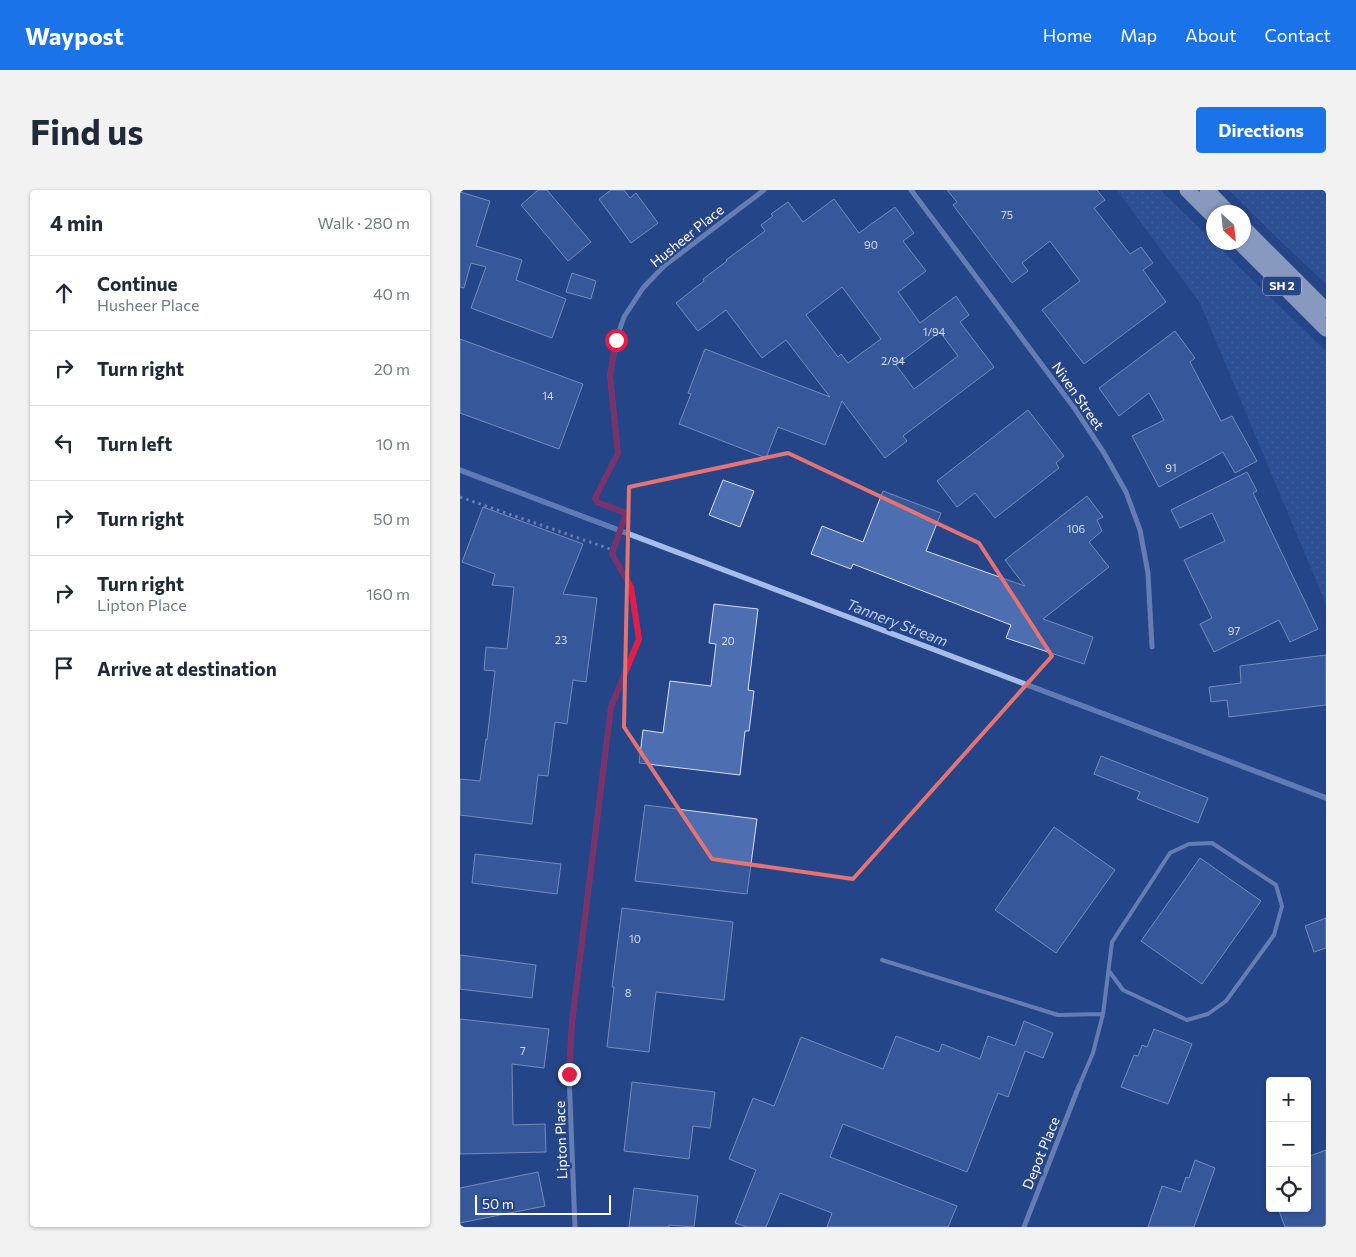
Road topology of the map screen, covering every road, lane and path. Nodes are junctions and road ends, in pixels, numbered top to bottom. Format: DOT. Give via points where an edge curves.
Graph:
graph roads {
  1 [pos="764,190"];
  2 [pos="911,190"];
  3 [pos="1186,190"];
  4 [pos="1207,190"];
  5 [pos="1221,205"];
  6 [pos="1206,209"];
  7 [pos="1251,235"];
  8 [pos="1247,250"];
  9 [pos="1326,310"];
  10 [pos="1326,329"];
  11 [pos="618,453"];
  12 [pos="460,497"];
  13 [pos="614,550"];
  14 [pos="639,639"];
  15 [pos="1152,647"];
  16 [pos="882,960"];
  17 [pos="1109,971"];
  18 [pos="1103,1014"];
  19 [pos="1080,1086"];
  20 [pos="575,1227"];
  21 [pos="1024,1227"];
  1 -- 11 [label="street, Husheer Place" via="664,266 643,288 624,316 610,376"];
  2 -- 15 [label="street, Niven Street" via="1075,409 1126,492 1140,530 1148,572"];
  3 -- 6 [label="highway"];
  4 -- 5 [label="highway"];
  7 -- 9 [label="highway, SH 2"];
  8 -- 10 [label="highway, SH 2"];
  11 -- 13 [label="path" via="595,498 597,502 626,513"];
  12 -- 13 [label="path"];
  13 -- 14 [label="path" via="612,554 631,587"];
  14 -- 20 [label="street, Lipton Place" via="611,707 572,1022 569,1074"];
  16 -- 18 [label="lane" via="1058,1014"];
  17 -- 17 [label="lane" via="1112,942 1170,854 1189,844 1212,843 1276,885 1282,906 1274,935 1226,1001 1208,1014 1188,1020 1123,990"];
  17 -- 18 [label="lane"];
  18 -- 19 [label="lane"];
  19 -- 21 [label="street, Depot Place"];
}
